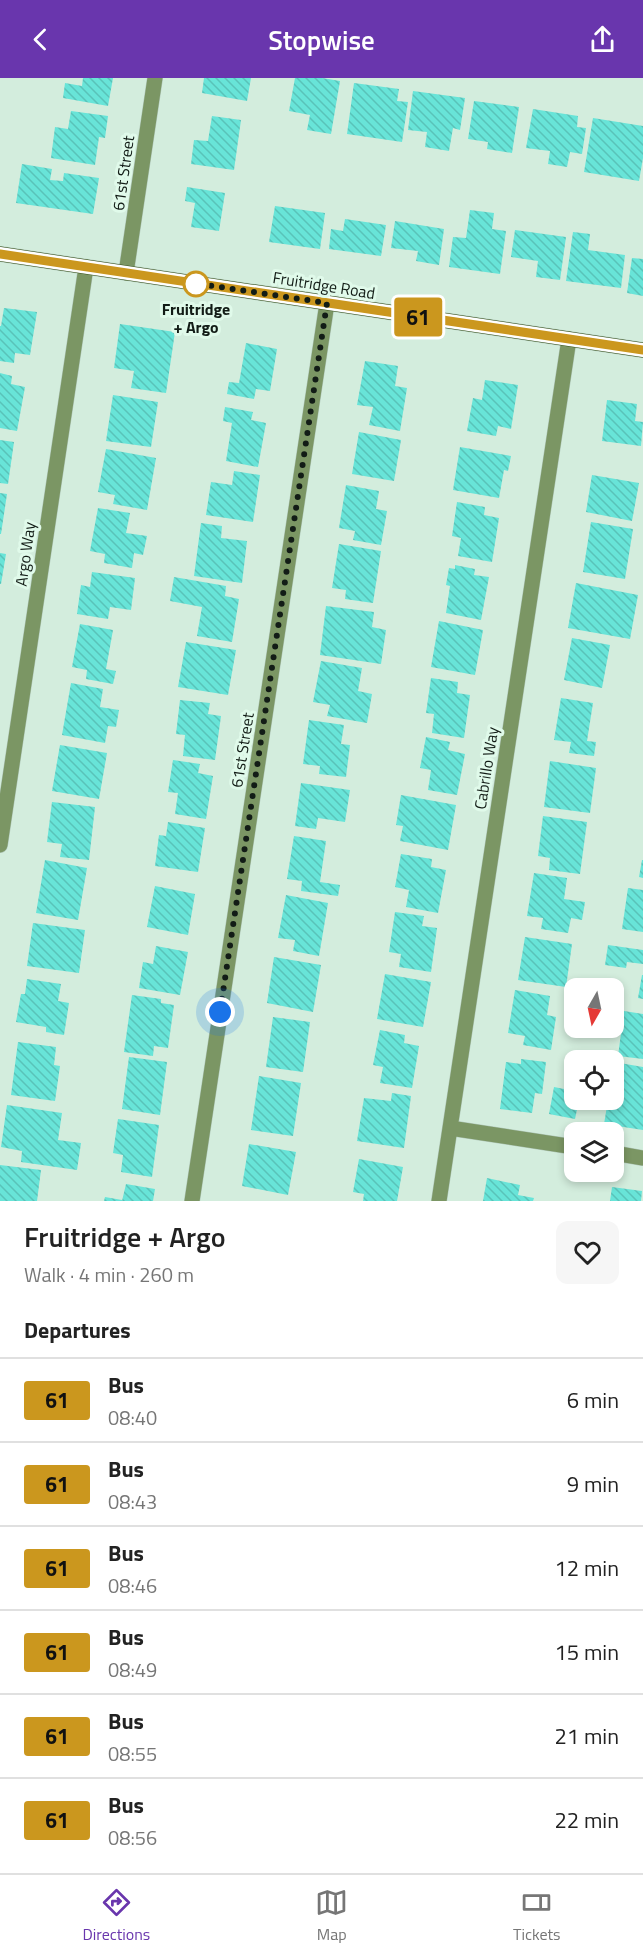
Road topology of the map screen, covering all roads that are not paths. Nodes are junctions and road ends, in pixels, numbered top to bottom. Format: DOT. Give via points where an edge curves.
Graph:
graph roads {
  1 [pos="155,78"];
  2 [pos="0,254"];
  3 [pos="86,267"];
  4 [pos="126,273"];
  5 [pos="327,303"];
  6 [pos="569,339"];
  7 [pos="643,351"];
  8 [pos="0,845"];
  9 [pos="450,1128"];
  10 [pos="564,1145"];
  11 [pos="624,1155"];
  12 [pos="643,1158"];
  13 [pos="192,1201"];
  14 [pos="439,1201"];
  1 -- 4 [label="street, 61st Street"];
  2 -- 3 [label="main road, Fruitridge Road"];
  3 -- 4 [label="main road, Fruitridge Road"];
  3 -- 8 [label="street, Argo Way"];
  4 -- 5 [label="main road, Fruitridge Road"];
  5 -- 6 [label="main road, Fruitridge Road"];
  5 -- 13 [label="street, 61st Street"];
  6 -- 7 [label="main road, Fruitridge Road"];
  6 -- 9 [label="street, Cabrillo Way"];
  9 -- 10 [label="street"];
  9 -- 14 [label="street, Cabrillo Way"];
  11 -- 12 [label="street"];
}
